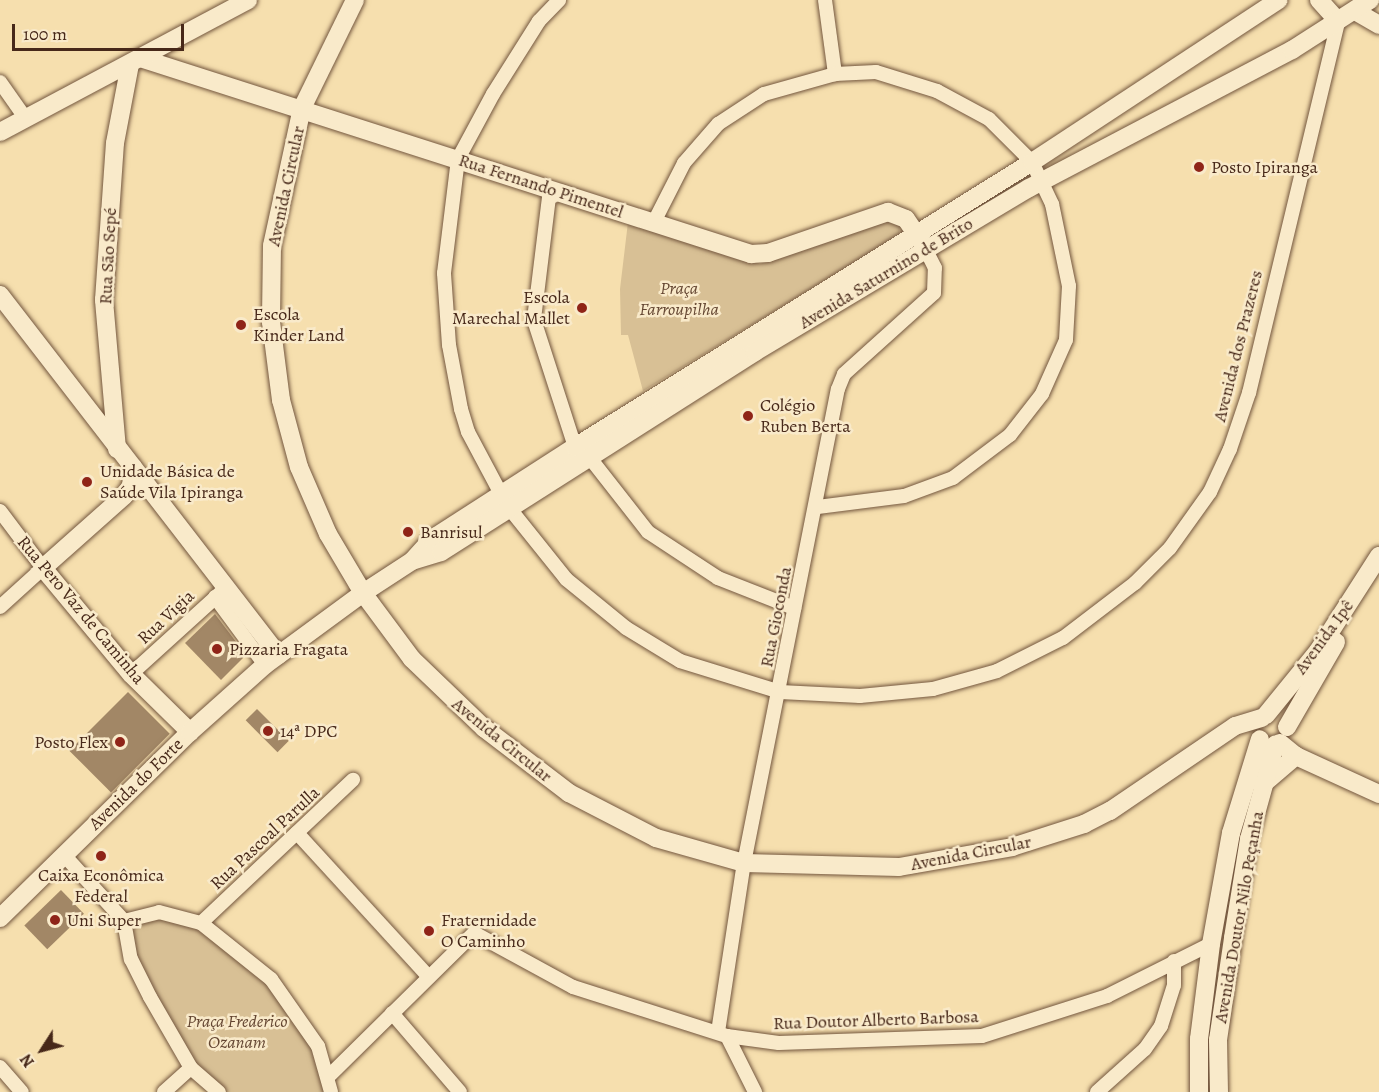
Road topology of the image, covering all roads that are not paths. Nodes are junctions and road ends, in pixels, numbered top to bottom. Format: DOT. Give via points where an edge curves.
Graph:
graph roads {
  1 [pos="248,0"];
  2 [pos="355,0"];
  3 [pos="559,0"];
  4 [pos="825,0"];
  5 [pos="1279,0"];
  6 [pos="1319,0"];
  7 [pos="1362,6"];
  8 [pos="1338,21"];
  9 [pos="1379,25"];
  10 [pos="135,61"];
  11 [pos="835,74"];
  12 [pos="0,82"];
  13 [pos="302,108"];
  14 [pos="26,119"];
  15 [pos="0,132"];
  16 [pos="458,159"];
  17 [pos="1032,162"];
  18 [pos="1042,181"];
  19 [pos="550,189"];
  20 [pos="654,222"];
  21 [pos="916,233"];
  22 [pos="926,250"];
  23 [pos="0,295"];
  24 [pos="575,447"];
  25 [pos="117,449"];
  26 [pos="585,461"];
  27 [pos="133,467"];
  28 [pos="152,492"];
  29 [pos="124,496"];
  30 [pos="506,502"];
  31 [pos="818,507"];
  32 [pos="0,511"];
  33 [pos="1379,557"];
  34 [pos="43,568"];
  35 [pos="220,592"];
  36 [pos="363,592"];
  37 [pos="0,607"];
  38 [pos="794,608"];
  39 [pos="271,660"];
  40 [pos="130,674"];
  41 [pos="1288,685"];
  42 [pos="780,692"];
  43 [pos="1232,728"];
  44 [pos="190,732"];
  45 [pos="1270,732"];
  46 [pos="1296,756"];
  47 [pos="353,780"];
  48 [pos="1263,785"];
  49 [pos="1379,794"];
  50 [pos="297,833"];
  51 [pos="64,855"];
  52 [pos="744,863"];
  53 [pos="0,918"];
  54 [pos="124,921"];
  55 [pos="201,922"];
  56 [pos="1211,944"];
  57 [pos="1174,961"];
  58 [pos="429,977"];
  59 [pos="392,1013"];
  60 [pos="723,1034"];
  61 [pos="0,1067"];
  62 [pos="191,1068"];
  63 [pos="329,1076"];
  64 [pos="22,1092"];
  65 [pos="164,1092"];
  66 [pos="219,1092"];
  67 [pos="331,1092"];
  68 [pos="460,1092"];
  69 [pos="755,1092"];
  70 [pos="1097,1092"];
  71 [pos="1199,1092"];
  72 [pos="1219,1092"];
  1 -- 10 [label="street"];
  2 -- 13 [label="street, Avenida Circular"];
  3 -- 16 [label="street, Avenida dos Prazeres" via="539,21 498,85"];
  4 -- 11 [label="street"];
  5 -- 17 [label="street, Avenida Saturnino de Brito"];
  6 -- 8 [label="street"];
  7 -- 8 [label="street, Avenida Saturnino de Brito"];
  7 -- 9 [label="street"];
  8 -- 18 [label="street, Avenida Saturnino de Brito" via="1292,50"];
  8 -- 42 [label="street, Avenida dos Prazeres" via="1250,393 1210,492 1176,541 1135,583 1082,625 997,671 933,688 887,694"];
  10 -- 13 [label="street, Rua Fernando Pimentel"];
  10 -- 14 [label="street"];
  10 -- 25 [label="street, Rua São Sepé" via="115,144 104,300"];
  11 -- 17 [label="street" via="876,72 937,91 989,119"];
  11 -- 20 [label="street" via="764,94 718,124 684,163"];
  12 -- 14 [label="street"];
  13 -- 16 [label="street, Rua Fernando Pimentel"];
  13 -- 36 [label="street, Avenida Circular" via="272,246 273,333 281,400 299,467 328,534"];
  14 -- 15 [label="street"];
  16 -- 19 [label="street, Rua Fernando Pimentel"];
  16 -- 30 [label="street, Avenida dos Prazeres" via="444,273 449,345 468,432"];
  17 -- 18 [label="street"];
  17 -- 21 [label="street, Avenida Saturnino de Brito"];
  18 -- 22 [label="street, Avenida Saturnino de Brito"];
  18 -- 31 [label="street" via="1060,231 1069,286 1066,340 1042,394 1010,435 953,478 904,496"];
  19 -- 20 [label="street, Rua Fernando Pimentel"];
  19 -- 24 [label="street" via="534,320"];
  20 -- 21 [label="street, Rua Fernando Pimentel" via="760,255 888,212 906,219"];
  21 -- 22 [label="street, Rua Fernando Pimentel"];
  21 -- 24 [label="street, Avenida Saturnino de Brito"];
  22 -- 26 [label="street, Avenida Saturnino de Brito"];
  22 -- 31 [label="street, Rua Gioconda" via="935,268 933,293 841,382"];
  23 -- 25 [label="street"];
  24 -- 26 [label="street"];
  24 -- 30 [label="street, Avenida Saturnino de Brito"];
  25 -- 27 [label="street"];
  26 -- 30 [label="street, Avenida Saturnino de Brito"];
  26 -- 38 [label="street" via="648,532 718,578"];
  27 -- 28 [label="street"];
  27 -- 29 [label="street" via="131,486"];
  28 -- 29 [label="street"];
  28 -- 35 [label="street"];
  29 -- 34 [label="street"];
  30 -- 36 [label="street, Avenida Saturnino de Brito" via="432,539 412,561"];
  30 -- 42 [label="street, Avenida dos Prazeres" via="567,579 626,628 687,664"];
  31 -- 38 [label="street, Rua Gioconda"];
  32 -- 34 [label="street, Rua Pero Vaz de Caminha"];
  33 -- 41 [label="street, Avenida Ipê" via="1318,651"];
  33 -- 45 [label="street, Avenida Ipê"];
  34 -- 37 [label="street"];
  34 -- 40 [label="street, Rua Pero Vaz de Caminha"];
  35 -- 39 [label="street"];
  35 -- 40 [label="street, Rua Vigia"];
  36 -- 39 [label="street, Avenida Saturnino de Brito"];
  36 -- 52 [label="street, Avenida Circular" via="412,659 460,710 569,793 644,833"];
  38 -- 42 [label="street, Rua Gioconda"];
  39 -- 44 [label="street, Avenida do Forte"];
  40 -- 44 [label="street, Rua Pero Vaz de Caminha"];
  41 -- 43 [label="street"];
  41 -- 45 [label="street, Avenida Ipê"];
  42 -- 52 [label="street, Rua Gioconda"];
  43 -- 45 [label="street, Avenida Circular"];
  43 -- 52 [label="street, Avenida Circular" via="1110,811 1011,847 899,867"];
  44 -- 51 [label="street, Avenida do Forte"];
  45 -- 46 [label="street"];
  45 -- 48 [label="street, Avenida Doutor Nilo Peçanha"];
  45 -- 56 [label="street, Avenida Doutor Nilo Peçanha" via="1231,833"];
  46 -- 48 [label="street"];
  46 -- 49 [label="street"];
  47 -- 50 [label="street, Rua Pascoal Parulla"];
  48 -- 72 [label="street, Avenida Doutor Nilo Peçanha" via="1218,1040"];
  50 -- 55 [label="street, Rua Pascoal Parulla"];
  50 -- 58 [label="street"];
  51 -- 53 [label="street, Avenida do Forte"];
  51 -- 54 [label="street"];
  52 -- 60 [label="street, Rua Gioconda"];
  54 -- 55 [label="street" via="159,912"];
  54 -- 62 [label="street" via="131,959"];
  55 -- 63 [label="street" via="271,979 318,1046"];
  56 -- 57 [label="street, Rua Doutor Alberto Barbosa"];
  56 -- 71 [label="street, Avenida Doutor Nilo Peçanha" via="1199,1039"];
  57 -- 60 [label="street, Rua Doutor Alberto Barbosa" via="1107,996 982,1036 779,1043"];
  57 -- 70 [label="street" via="1174,985 1161,1026 1144,1049"];
  58 -- 59 [label="street"];
  58 -- 60 [label="street, Rua Doutor Alberto Barbosa" via="474,933 573,987"];
  59 -- 63 [label="street"];
  59 -- 68 [label="street"];
  60 -- 69 [label="street"];
  61 -- 64 [label="street"];
  62 -- 65 [label="street"];
  62 -- 66 [label="street"];
  63 -- 67 [label="street"];
}
